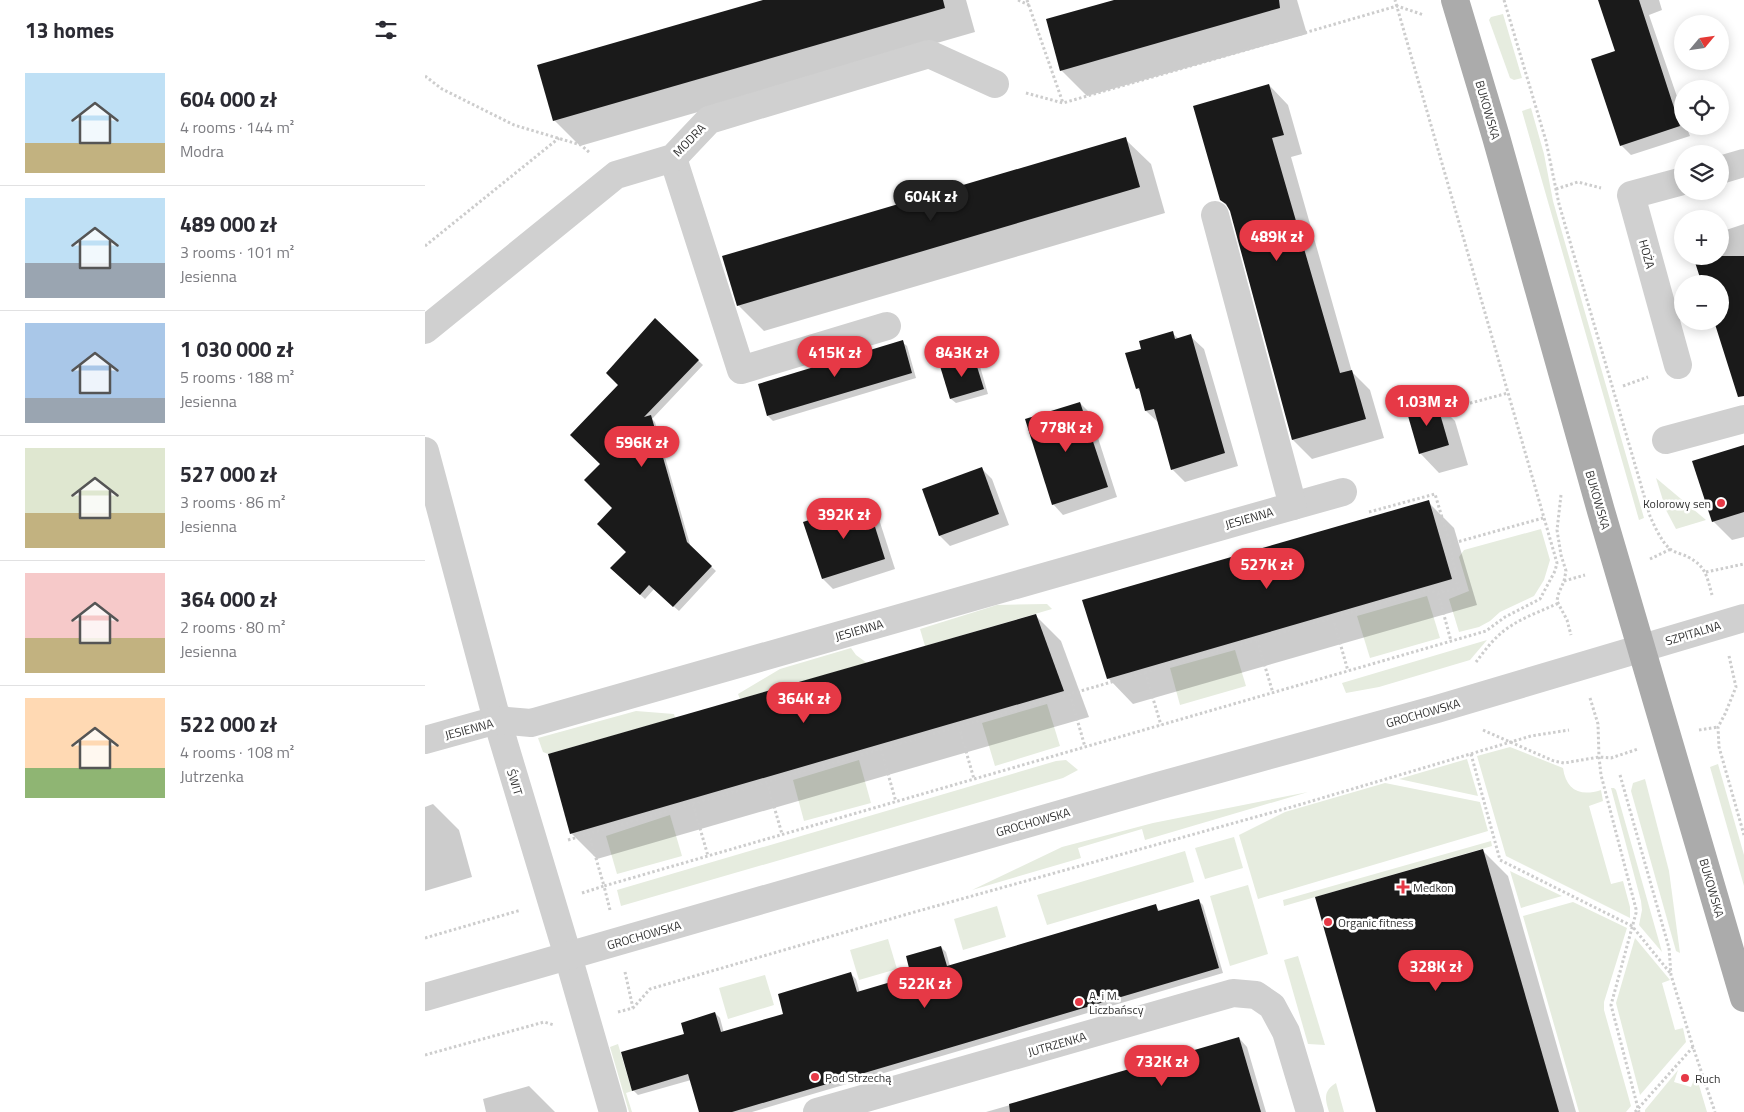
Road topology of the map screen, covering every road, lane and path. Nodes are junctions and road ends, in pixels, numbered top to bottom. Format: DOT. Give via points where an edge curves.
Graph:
graph roads {
  1 [pos="1018,0"];
  2 [pos="1027,0"];
  3 [pos="1395,0"];
  4 [pos="1455,0"];
  5 [pos="1504,0"];
  6 [pos="1029,5"];
  7 [pos="1397,6"];
  8 [pos="1422,8"];
  9 [pos="425,76"];
  10 [pos="995,84"];
  11 [pos="1063,103"];
  12 [pos="559,138"];
  13 [pos="673,158"];
  14 [pos="1744,163"];
  15 [pos="1729,167"];
  16 [pos="616,175"];
  17 [pos="1674,183"];
  18 [pos="1556,189"];
  19 [pos="1631,195"];
  20 [pos="1215,215"];
  21 [pos="425,246"];
  22 [pos="887,326"];
  23 [pos="425,330"];
  24 [pos="1678,365"];
  25 [pos="1508,393"];
  26 [pos="1441,411"];
  27 [pos="1744,419"];
  28 [pos="1666,440"];
  29 [pos="425,451"];
  30 [pos="1561,487"];
  31 [pos="1343,492"];
  32 [pos="1293,506"];
  33 [pos="1366,512"];
  34 [pos="1543,518"];
  35 [pos="1450,544"];
  36 [pos="1671,549"];
  37 [pos="1744,564"];
  38 [pos="1706,572"];
  39 [pos="1437,593"];
  40 [pos="1559,604"];
  41 [pos="1333,618"];
  42 [pos="1744,618"];
  43 [pos="1567,620"];
  44 [pos="1257,640"];
  45 [pos="1451,641"];
  46 [pos="1642,648"];
  47 [pos="1474,665"];
  48 [pos="1348,671"];
  49 [pos="1145,672"];
  50 [pos="1735,680"];
  51 [pos="1273,692"];
  52 [pos="1070,694"];
  53 [pos="1437,709"];
  54 [pos="497,720"];
  55 [pos="1598,724"];
  56 [pos="1161,725"];
  57 [pos="959,727"];
  58 [pos="1569,730"];
  59 [pos="425,740"];
  60 [pos="1511,742"];
  61 [pos="1085,747"];
  62 [pos="881,749"];
  63 [pos="1471,754"];
  64 [pos="1599,757"];
  65 [pos="1620,775"];
  66 [pos="974,779"];
  67 [pos="767,782"];
  68 [pos="896,802"];
  69 [pos="693,804"];
  70 [pos="782,834"];
  71 [pos="1744,835"];
  72 [pos="567,840"];
  73 [pos="708,856"];
  74 [pos="1632,926"];
  75 [pos="618,942"];
  76 [pos="568,956"];
  77 [pos="1671,975"];
  78 [pos="425,998"];
  79 [pos="1744,998"];
  80 [pos="633,1008"];
  81 [pos="587,1021"];
  82 [pos="1693,1047"];
  83 [pos="425,1055"];
  84 [pos="1639,1110"];
  85 [pos="613,1112"];
  86 [pos="817,1112"];
  87 [pos="1310,1112"];
  88 [pos="1635,1112"];
  89 [pos="1715,1112"];
  1 -- 6 [label="path"];
  2 -- 6 [label="path"];
  3 -- 7 [label="path"];
  4 -- 46 [label="main road, BUKOWSKA"];
  5 -- 18 [label="path" via="1546,141"];
  6 -- 11 [label="path"];
  7 -- 8 [label="path" via="1424,15"];
  7 -- 11 [label="path"];
  7 -- 25 [label="path"];
  9 -- 12 [label="path" via="442,89 514,125"];
  10 -- 11 [label="path"];
  10 -- 13 [label="street, MODRA" via="929,54 709,120"];
  12 -- 16 [label="path" via="581,145"];
  12 -- 21 [label="path"];
  13 -- 16 [label="street, MODRA"];
  13 -- 22 [label="street" via="741,370"];
  14 -- 15 [label="street"];
  16 -- 23 [label="street, MODRA"];
  17 -- 19 [label="street"];
  18 -- 19 [label="path" via="1578,182"];
  18 -- 36 [label="path" via="1650,516"];
  19 -- 24 [label="street, HOŻA"];
  20 -- 32 [label="street"];
  25 -- 26 [label="path"];
  25 -- 34 [label="path"];
  27 -- 28 [label="street"];
  29 -- 54 [label="street, ŚWIT"];
  30 -- 40 [label="path" via="1557,530 1566,571 1558,595"];
  31 -- 32 [label="street, JESIENNA"];
  32 -- 54 [label="street, JESIENNA" via="531,723"];
  33 -- 35 [label="path" via="1435,494"];
  34 -- 35 [label="path"];
  34 -- 45 [label="path" via="1557,564 1543,595 1486,631"];
  35 -- 39 [label="path" via="1459,588"];
  37 -- 38 [label="path"];
  39 -- 41 [label="path" via="1428,590"];
  39 -- 45 [label="path"];
  40 -- 43 [label="path"];
  40 -- 47 [label="path" via="1513,624 1498,635"];
  41 -- 44 [label="path"];
  41 -- 48 [label="path"];
  42 -- 46 [label="street, SZPITALNA"];
  44 -- 49 [label="path"];
  44 -- 51 [label="path"];
  45 -- 48 [label="path"];
  46 -- 53 [label="street, GROCHOWSKA"];
  46 -- 79 [label="main road, BUKOWSKA"];
  48 -- 51 [label="path"];
  49 -- 52 [label="path"];
  49 -- 56 [label="path"];
  50 -- 71 [label="path" via="1736,686 1718,727 1718,740"];
  51 -- 56 [label="path"];
  52 -- 57 [label="path"];
  52 -- 61 [label="path"];
  53 -- 60 [label="path"];
  53 -- 75 [label="street, GROCHOWSKA"];
  54 -- 59 [label="street, JESIENNA"];
  54 -- 76 [label="street, ŚWIT"];
  55 -- 64 [label="path"];
  56 -- 61 [label="path"];
  57 -- 62 [label="path"];
  57 -- 66 [label="path"];
  58 -- 60 [label="path"];
  60 -- 63 [label="path"];
  60 -- 64 [label="path" via="1563,763"];
  61 -- 66 [label="path"];
  62 -- 67 [label="path"];
  62 -- 68 [label="path"];
  63 -- 74 [label="path" via="1500,860"];
  63 -- 80 [label="path" via="650,989"];
  64 -- 74 [label="path" via="1636,909"];
  65 -- 77 [label="path" via="1669,948"];
  66 -- 68 [label="path"];
  67 -- 69 [label="path"];
  67 -- 70 [label="path"];
  68 -- 70 [label="path"];
  69 -- 72 [label="path"];
  69 -- 73 [label="path"];
  70 -- 73 [label="path"];
  73 -- 75 [label="path" via="604,886"];
  74 -- 77 [label="path"];
  74 -- 84 [label="path" via="1611,1005"];
  75 -- 76 [label="street, GROCHOWSKA"];
  75 -- 80 [label="path"];
  76 -- 78 [label="street, GROCHOWSKA"];
  76 -- 81 [label="street, ŚWIT"];
  77 -- 82 [label="path"];
  80 -- 81 [label="path"];
  81 -- 83 [label="path" via="564,1028 544,1022"];
  81 -- 85 [label="street, ŚWIT"];
  82 -- 84 [label="path"];
  82 -- 89 [label="path"];
  84 -- 88 [label="path"];
  86 -- 87 [label="street, JUTRZENKA" via="1233,993 1256,995 1272,1006 1285,1032"];
}
